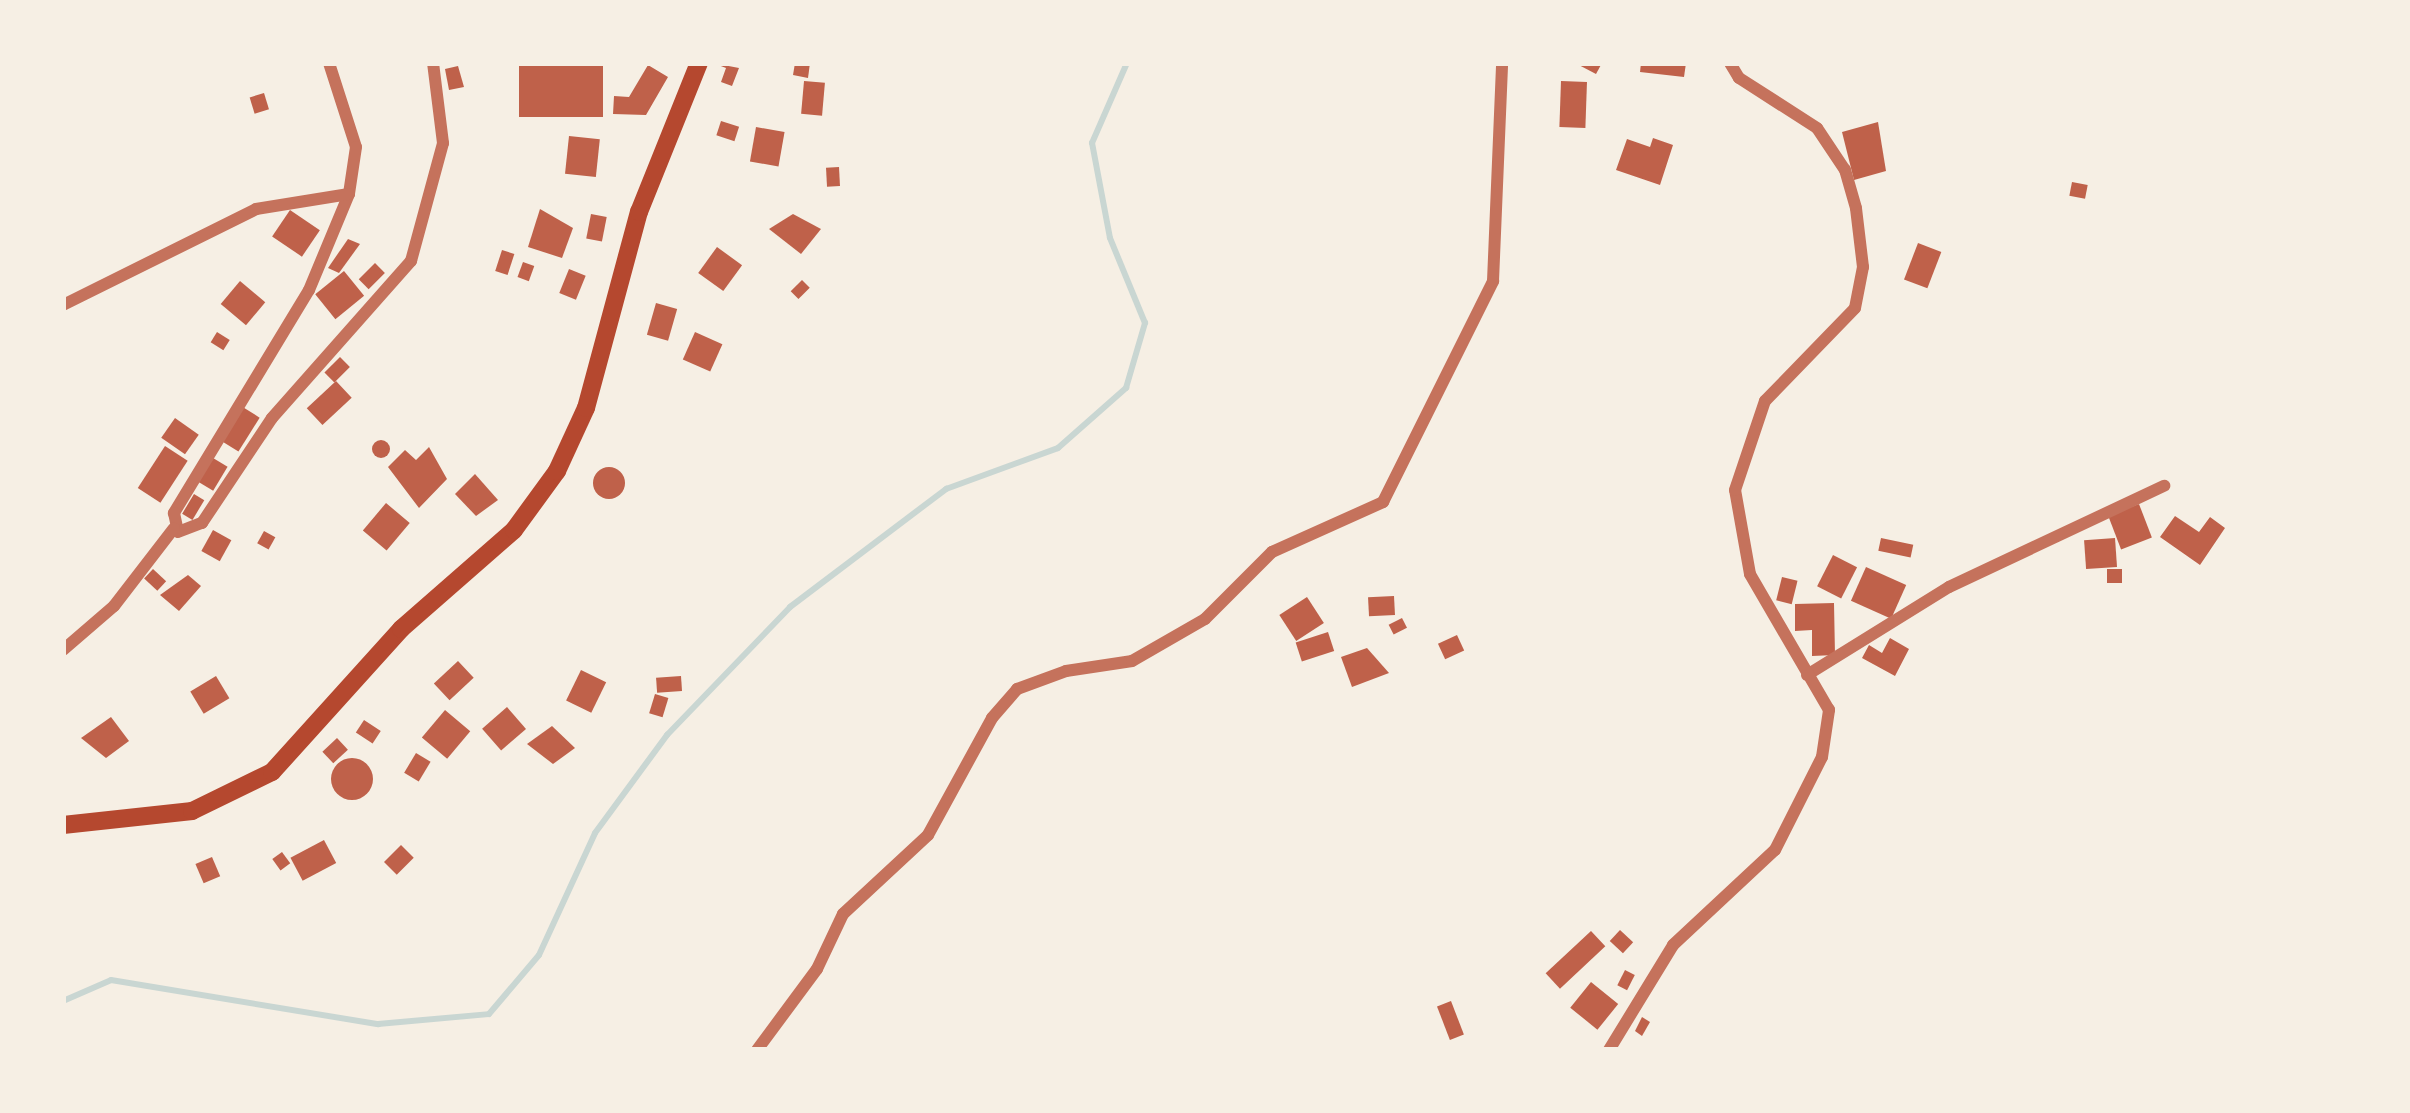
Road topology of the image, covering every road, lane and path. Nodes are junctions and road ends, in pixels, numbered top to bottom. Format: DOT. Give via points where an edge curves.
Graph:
graph roads {
  1 [pos="329,63"];
  2 [pos="433,63"];
  3 [pos="699,63"];
  4 [pos="1502,63"];
  5 [pos="1730,63"];
  6 [pos="349,194"];
  7 [pos="63,305"];
  8 [pos="2164,487"];
  9 [pos="174,529"];
  10 [pos="63,650"];
  11 [pos="1807,675"];
  12 [pos="66,823"];
  13 [pos="757,1050"];
  14 [pos="1610,1050"];
  1 -- 6 [label="street" via="356,146"];
  2 -- 9 [label="street" via="443,143 411,261 272,418 202,523"];
  3 -- 12 [label="main road" via="639,212 586,408 557,471 514,530 391,639 272,772 192,811"];
  4 -- 13 [label="street" via="1493,281 1383,502 1272,552 1205,620 1132,662 1066,671 1017,689 992,718 928,836 843,914 817,969"];
  5 -- 11 [label="street" via="1739,78 1817,128 1845,170 1861,248 1855,308 1765,401 1735,490 1750,574"];
  6 -- 7 [label="street" via="256,209"];
  6 -- 9 [label="street" via="309,290 231,412 174,513"];
  8 -- 11 [label="street" via="1949,587"];
  9 -- 10 [label="street" via="114,606"];
  11 -- 14 [label="street" via="1829,710 1822,757 1804,798 1775,850 1673,945"];
}
